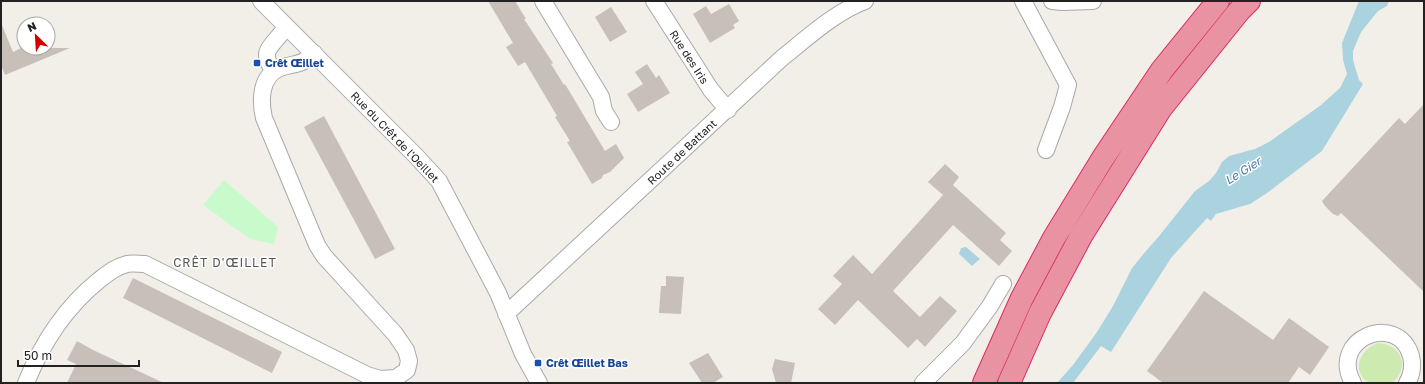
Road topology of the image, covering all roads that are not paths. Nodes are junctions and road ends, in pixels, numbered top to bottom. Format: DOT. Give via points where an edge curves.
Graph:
graph roads {
  1 [pos="261,1"];
  2 [pos="543,1"];
  3 [pos="654,1"];
  4 [pos="865,1"];
  5 [pos="1023,1"];
  6 [pos="1052,1"];
  7 [pos="1093,1"];
  8 [pos="1218,1"];
  9 [pos="1249,1"];
  10 [pos="286,26"];
  11 [pos="314,53"];
  12 [pos="274,71"];
  13 [pos="728,110"];
  14 [pos="611,122"];
  15 [pos="1046,150"];
  16 [pos="1003,284"];
  17 [pos="506,314"];
  18 [pos="26,383"];
  19 [pos="539,383"];
  20 [pos="923,383"];
  21 [pos="984,383"];
  22 [pos="1008,383"];
  23 [pos="1353,383"];
  24 [pos="1407,383"];
  1 -- 10 [label="street, Rue du Crêt de l'Oeillet"];
  2 -- 14 [label="street" via="601,97 604,111"];
  3 -- 13 [label="street, Rue des Iris" via="711,90"];
  4 -- 13 [label="street, Route de Battant" via="855,4 819,28 782,58"];
  5 -- 15 [label="street" via="1068,85"];
  6 -- 7 [label="street"];
  8 -- 21 [label="highway" via="1162,70 1102,158 1022,298"];
  9 -- 22 [label="highway" via="1161,108 1081,236 1040,313"];
  10 -- 11 [label="street, Rue du Crêt de l'Oeillet"];
  10 -- 12 [label="street" via="266,56"];
  11 -- 12 [label="street" via="302,63"];
  11 -- 17 [label="street, Rue du Crêt de l'Oeillet" via="439,181 498,293"];
  12 -- 18 [label="street" via="263,87 261,108 317,245 395,334 406,350 409,360 406,370 396,378 380,379 367,375 145,264 128,264 112,270 73,304 35,360"];
  13 -- 17 [label="street, Route de Battant"];
  16 -- 20 [label="street" via="963,344"];
  17 -- 19 [label="street, Rue du Crêt de l'Oeillet"];
  23 -- 24 [label="street" via="1347,365 1349,354 1363,337 1374,333 1395,336 1404,343 1412,361 1412,372"];
}
